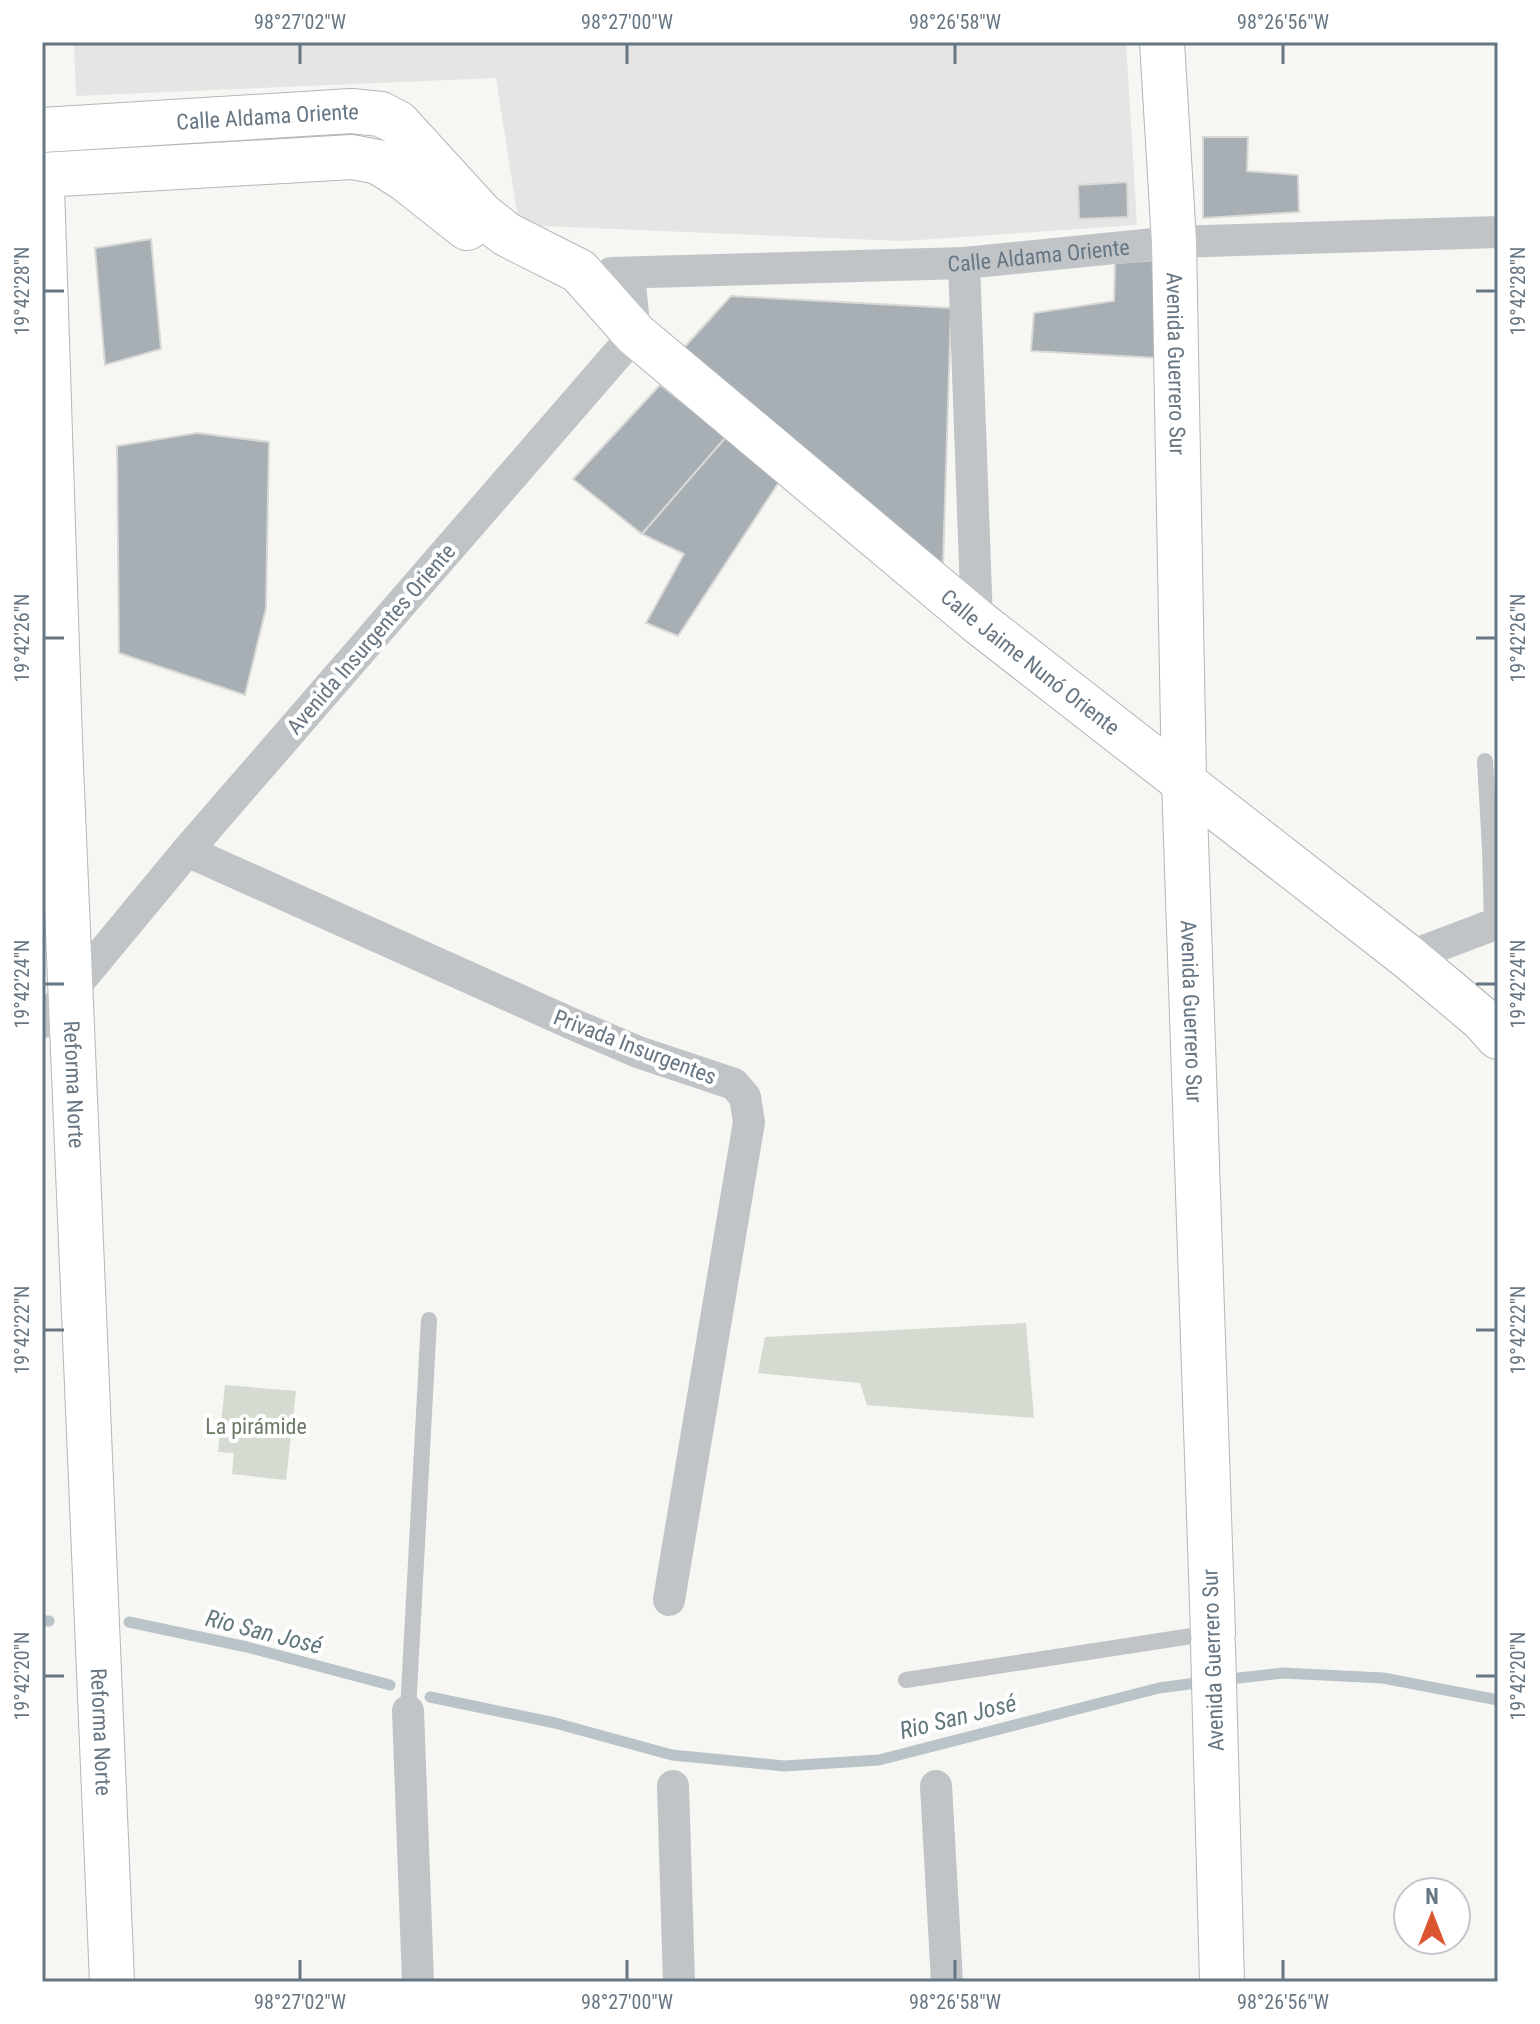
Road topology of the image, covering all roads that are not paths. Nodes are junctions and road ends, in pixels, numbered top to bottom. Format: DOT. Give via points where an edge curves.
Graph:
graph roads {
  1 [pos="1162,42"];
  2 [pos="42,130"];
  3 [pos="42,175"];
  4 [pos="42,187"];
  5 [pos="1498,232"];
  6 [pos="1174,242"];
  7 [pos="964,263"];
  8 [pos="579,271"];
  9 [pos="629,275"];
  10 [pos="635,334"];
  11 [pos="977,621"];
  12 [pos="51,742"];
  13 [pos="1485,761"];
  14 [pos="1184,781"];
  15 [pos="187,851"];
  16 [pos="1495,923"];
  17 [pos="1408,957"];
  18 [pos="56,1007"];
  19 [pos="1498,1037"];
  20 [pos="429,1320"];
  21 [pos="669,1600"];
  22 [pos="1213,1639"];
  23 [pos="906,1680"];
  24 [pos="408,1711"];
  25 [pos="673,1786"];
  26 [pos="936,1786"];
  27 [pos="112,1982"];
  28 [pos="418,1982"];
  29 [pos="679,1982"];
  30 [pos="947,1982"];
  31 [pos="1222,1982"];
  1 -- 6 [label="main road, Avenida Guerrero Sur"];
  2 -- 8 [label="main road, Calle Aldama Oriente" via="351,111 381,114 413,137 482,215 506,234"];
  3 -- 8 [label="main road, Calle Aldama Oriente" via="352,157 378,162 405,179 488,244 534,264"];
  4 -- 12 [label="main road, Reforma Norte"];
  5 -- 6 [label="street, Calle Aldama Oriente"];
  6 -- 7 [label="street, Calle Aldama Oriente"];
  6 -- 14 [label="main road, Avenida Guerrero Sur"];
  7 -- 9 [label="street, Calle Aldama Oriente"];
  7 -- 11 [label="street"];
  8 -- 9 [label="street, Calle Aldama Oriente"];
  8 -- 10 [label="main road, Calle Jaime Nunó Oriente"];
  9 -- 10 [label="street"];
  10 -- 11 [label="main road, Calle Jaime Nunó Oriente"];
  10 -- 15 [label="street, Avenida Insurgentes Oriente"];
  11 -- 14 [label="main road, Calle Jaime Nunó Oriente"];
  12 -- 18 [label="main road, Reforma Norte"];
  13 -- 16 [label="lane"];
  14 -- 17 [label="main road, Calle Jaime Nunó Oriente"];
  14 -- 22 [label="main road, Avenida Guerrero Sur"];
  15 -- 18 [label="street, Avenida Insurgentes Oriente"];
  15 -- 21 [label="street, Privada Insurgentes" via="638,1052 734,1084 745,1097 749,1122"];
  16 -- 17 [label="street"];
  17 -- 19 [label="main road, Calle Jaime Nunó Oriente"];
  18 -- 27 [label="main road, Reforma Norte" via="98,1607"];
  20 -- 24 [label="lane"];
  22 -- 23 [label="lane"];
  22 -- 31 [label="main road, Avenida Guerrero Sur"];
  24 -- 28 [label="street"];
  25 -- 29 [label="street"];
  26 -- 30 [label="street"];
}
